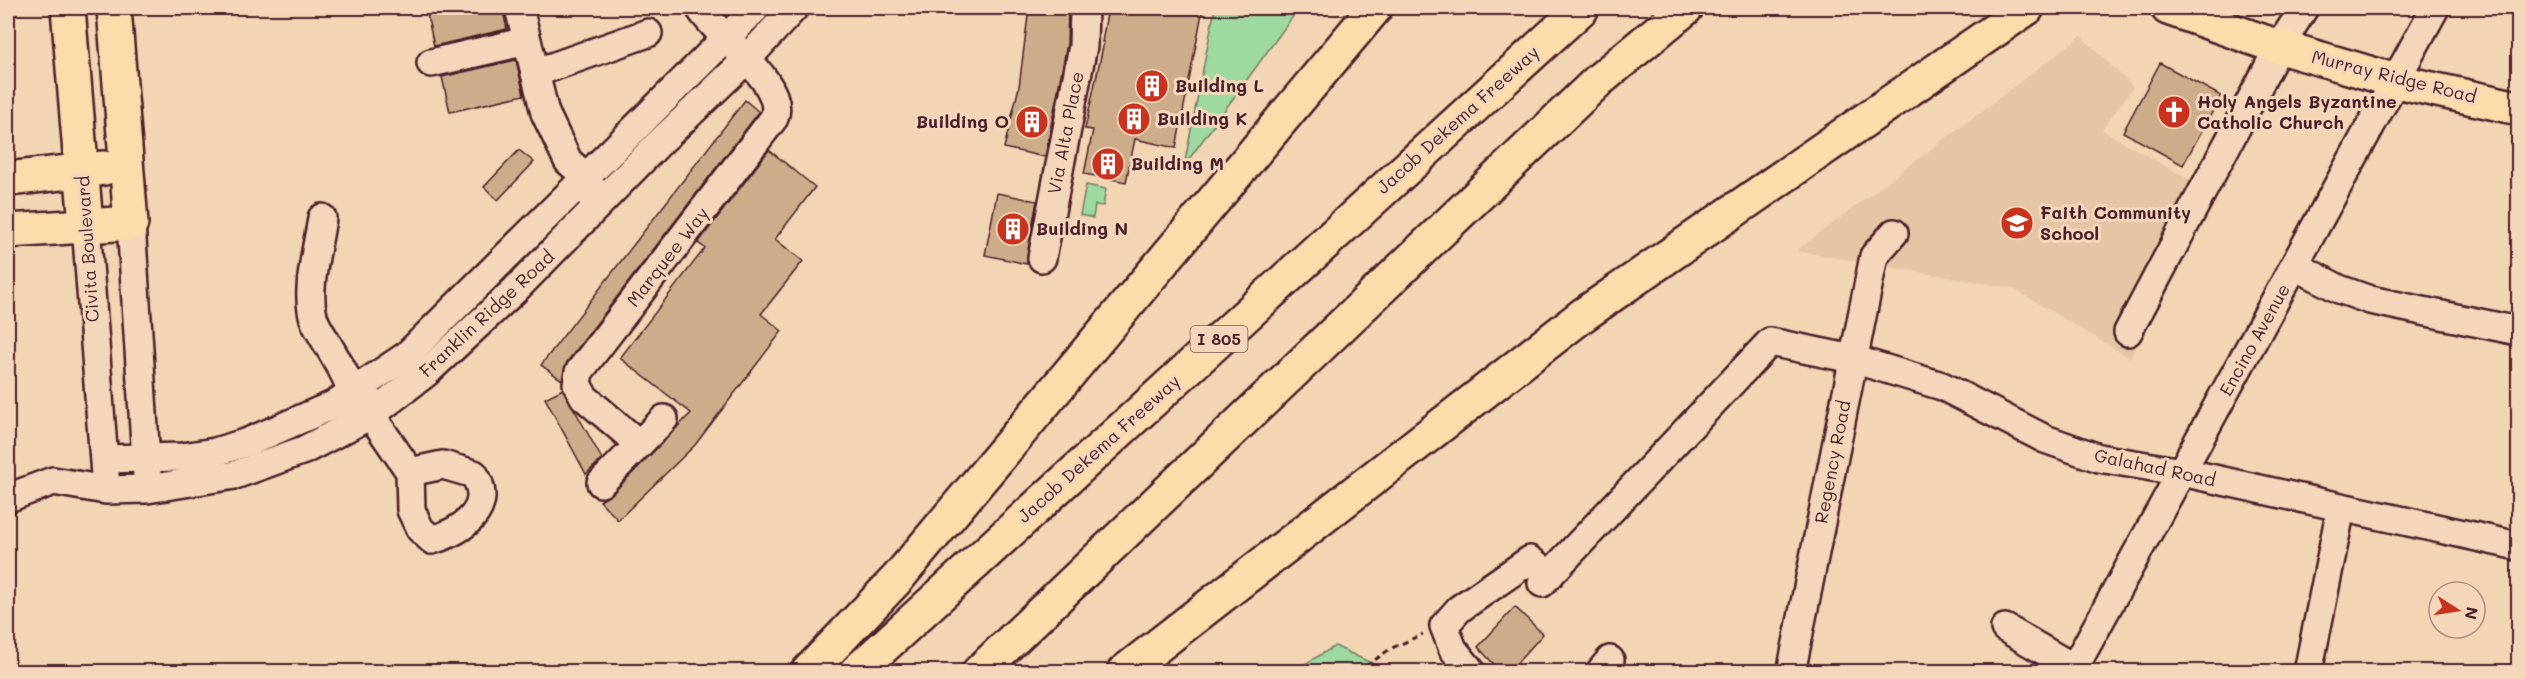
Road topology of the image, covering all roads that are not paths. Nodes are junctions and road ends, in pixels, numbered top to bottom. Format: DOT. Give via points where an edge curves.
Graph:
graph roads {
  1 [pos="68,8"];
  2 [pos="114,8"];
  3 [pos="519,8"];
  4 [pos="700,8"];
  5 [pos="756,8"];
  6 [pos="765,8"];
  7 [pos="794,8"];
  8 [pos="1084,8"];
  9 [pos="1375,8"];
  10 [pos="1582,8"];
  11 [pos="1686,8"];
  12 [pos="2027,8"];
  13 [pos="2168,8"];
  14 [pos="2304,8"];
  15 [pos="2435,8"];
  16 [pos="648,33"];
  17 [pos="727,38"];
  18 [pos="527,41"];
  19 [pos="2279,47"];
  20 [pos="747,59"];
  21 [pos="431,63"];
  22 [pos="535,73"];
  23 [pos="2396,81"];
  24 [pos="2518,108"];
  25 [pos="681,122"];
  26 [pos="127,167"];
  27 [pos="578,169"];
  28 [pos="83,170"];
  29 [pos="8,179"];
  30 [pos="322,218"];
  31 [pos="131,223"];
  32 [pos="87,225"];
  33 [pos="8,231"];
  34 [pos="1894,233"];
  35 [pos="549,256"];
  36 [pos="1042,258"];
  37 [pos="2296,266"];
  38 [pos="2518,331"];
  39 [pos="2128,332"];
  40 [pos="406,356"];
  41 [pos="1853,359"];
  42 [pos="353,392"];
  43 [pos="371,415"];
  44 [pos="664,419"];
  45 [pos="639,444"];
  46 [pos="295,454"];
  47 [pos="146,458"];
  48 [pos="105,459"];
  49 [pos="411,472"];
  50 [pos="2182,472"];
  51 [pos="601,483"];
  52 [pos="147,489"];
  53 [pos="106,490"];
  54 [pos="8,498"];
  55 [pos="2341,508"];
  56 [pos="2518,546"];
  57 [pos="2005,628"];
  58 [pos="1792,668"];
  59 [pos="2073,670"];
  60 [pos="808,672"];
  61 [pos="856,672"];
  62 [pos="979,672"];
  63 [pos="1124,672"];
  64 [pos="1472,672"];
  65 [pos="2308,672"];
  1 -- 28 [label="main road, Civita Boulevard"];
  2 -- 26 [label="main road"];
  3 -- 18 [label="street"];
  4 -- 17 [label="street, Marquee Way"];
  5 -- 17 [label="street, Franklin Ridge Road"];
  6 -- 20 [label="street" via="743,32 740,42"];
  7 -- 20 [label="street, Franklin Ridge Road"];
  8 -- 36 [label="street, Via Alta Place" via="1083,46"];
  9 -- 60 [label="main road" via="897,579"];
  10 -- 61 [label="main road, Jacob Dekema Freeway / I 805"];
  11 -- 62 [label="main road" via="1599,80"];
  12 -- 63 [label="main road" via="1583,315"];
  13 -- 19 [label="main road, Murray Ridge Road"];
  14 -- 19 [label="street"];
  15 -- 23 [label="street, Encino Avenue"];
  16 -- 22 [label="street"];
  17 -- 20 [label="street, Marquee Way"];
  17 -- 25 [label="street" via="730,57 692,96"];
  17 -- 27 [label="street, Franklin Ridge Road"];
  18 -- 21 [label="street"];
  18 -- 22 [label="street"];
  19 -- 23 [label="main road, Murray Ridge Road"];
  19 -- 39 [label="street"];
  20 -- 25 [label="street, Franklin Ridge Road"];
  20 -- 45 [label="street, Marquee Way" via="776,96 778,110 774,118 579,372 577,384 584,397"];
  22 -- 27 [label="street" via="545,113"];
  23 -- 24 [label="main road, Murray Ridge Road"];
  23 -- 37 [label="street, Encino Avenue"];
  25 -- 35 [label="street, Franklin Ridge Road"];
  26 -- 28 [label="main road"];
  26 -- 31 [label="main road"];
  27 -- 35 [label="street" via="591,187 586,200 550,241"];
  27 -- 40 [label="street, Franklin Ridge Road"];
  28 -- 29 [label="main road"];
  28 -- 32 [label="main road, Civita Boulevard"];
  30 -- 42 [label="street" via="310,297 315,322"];
  31 -- 32 [label="main road"];
  31 -- 47 [label="street"];
  32 -- 33 [label="main road"];
  32 -- 48 [label="street, Civita Boulevard"];
  34 -- 41 [label="street, Regency Road" via="1874,256"];
  35 -- 43 [label="street, Franklin Ridge Road" via="426,373"];
  37 -- 38 [label="street" via="2370,300"];
  37 -- 50 [label="street, Encino Avenue"];
  40 -- 42 [label="street, Franklin Ridge Road"];
  40 -- 43 [label="street" via="402,366 372,392 367,404"];
  41 -- 50 [label="street, Galahad Road" via="1942,386 2045,439 2099,458"];
  41 -- 58 [label="street, Regency Road"];
  41 -- 64 [label="street, Galahad Road" via="1770,342 1546,579 1530,560 1459,609 1444,626 1453,649"];
  42 -- 46 [label="street" via="350,414 309,436"];
  42 -- 47 [label="street, Franklin Ridge Road" via="306,418 248,442 215,452"];
  43 -- 46 [label="street, Franklin Ridge Road"];
  43 -- 49 [label="street"];
  44 -- 45 [label="street"];
  45 -- 51 [label="street"];
  46 -- 52 [label="street, Franklin Ridge Road" via="235,475"];
  47 -- 48 [label="street, Franklin Ridge Road"];
  47 -- 52 [label="street"];
  48 -- 53 [label="street, Civita Boulevard"];
  50 -- 55 [label="street, Galahad Road"];
  50 -- 59 [label="street, Encino Avenue"];
  52 -- 53 [label="street, Franklin Ridge Road"];
  53 -- 54 [label="street, Franklin Ridge Road" via="53,481"];
  55 -- 56 [label="street, Galahad Road"];
  55 -- 65 [label="street"];
  57 -- 59 [label="street"];
}
